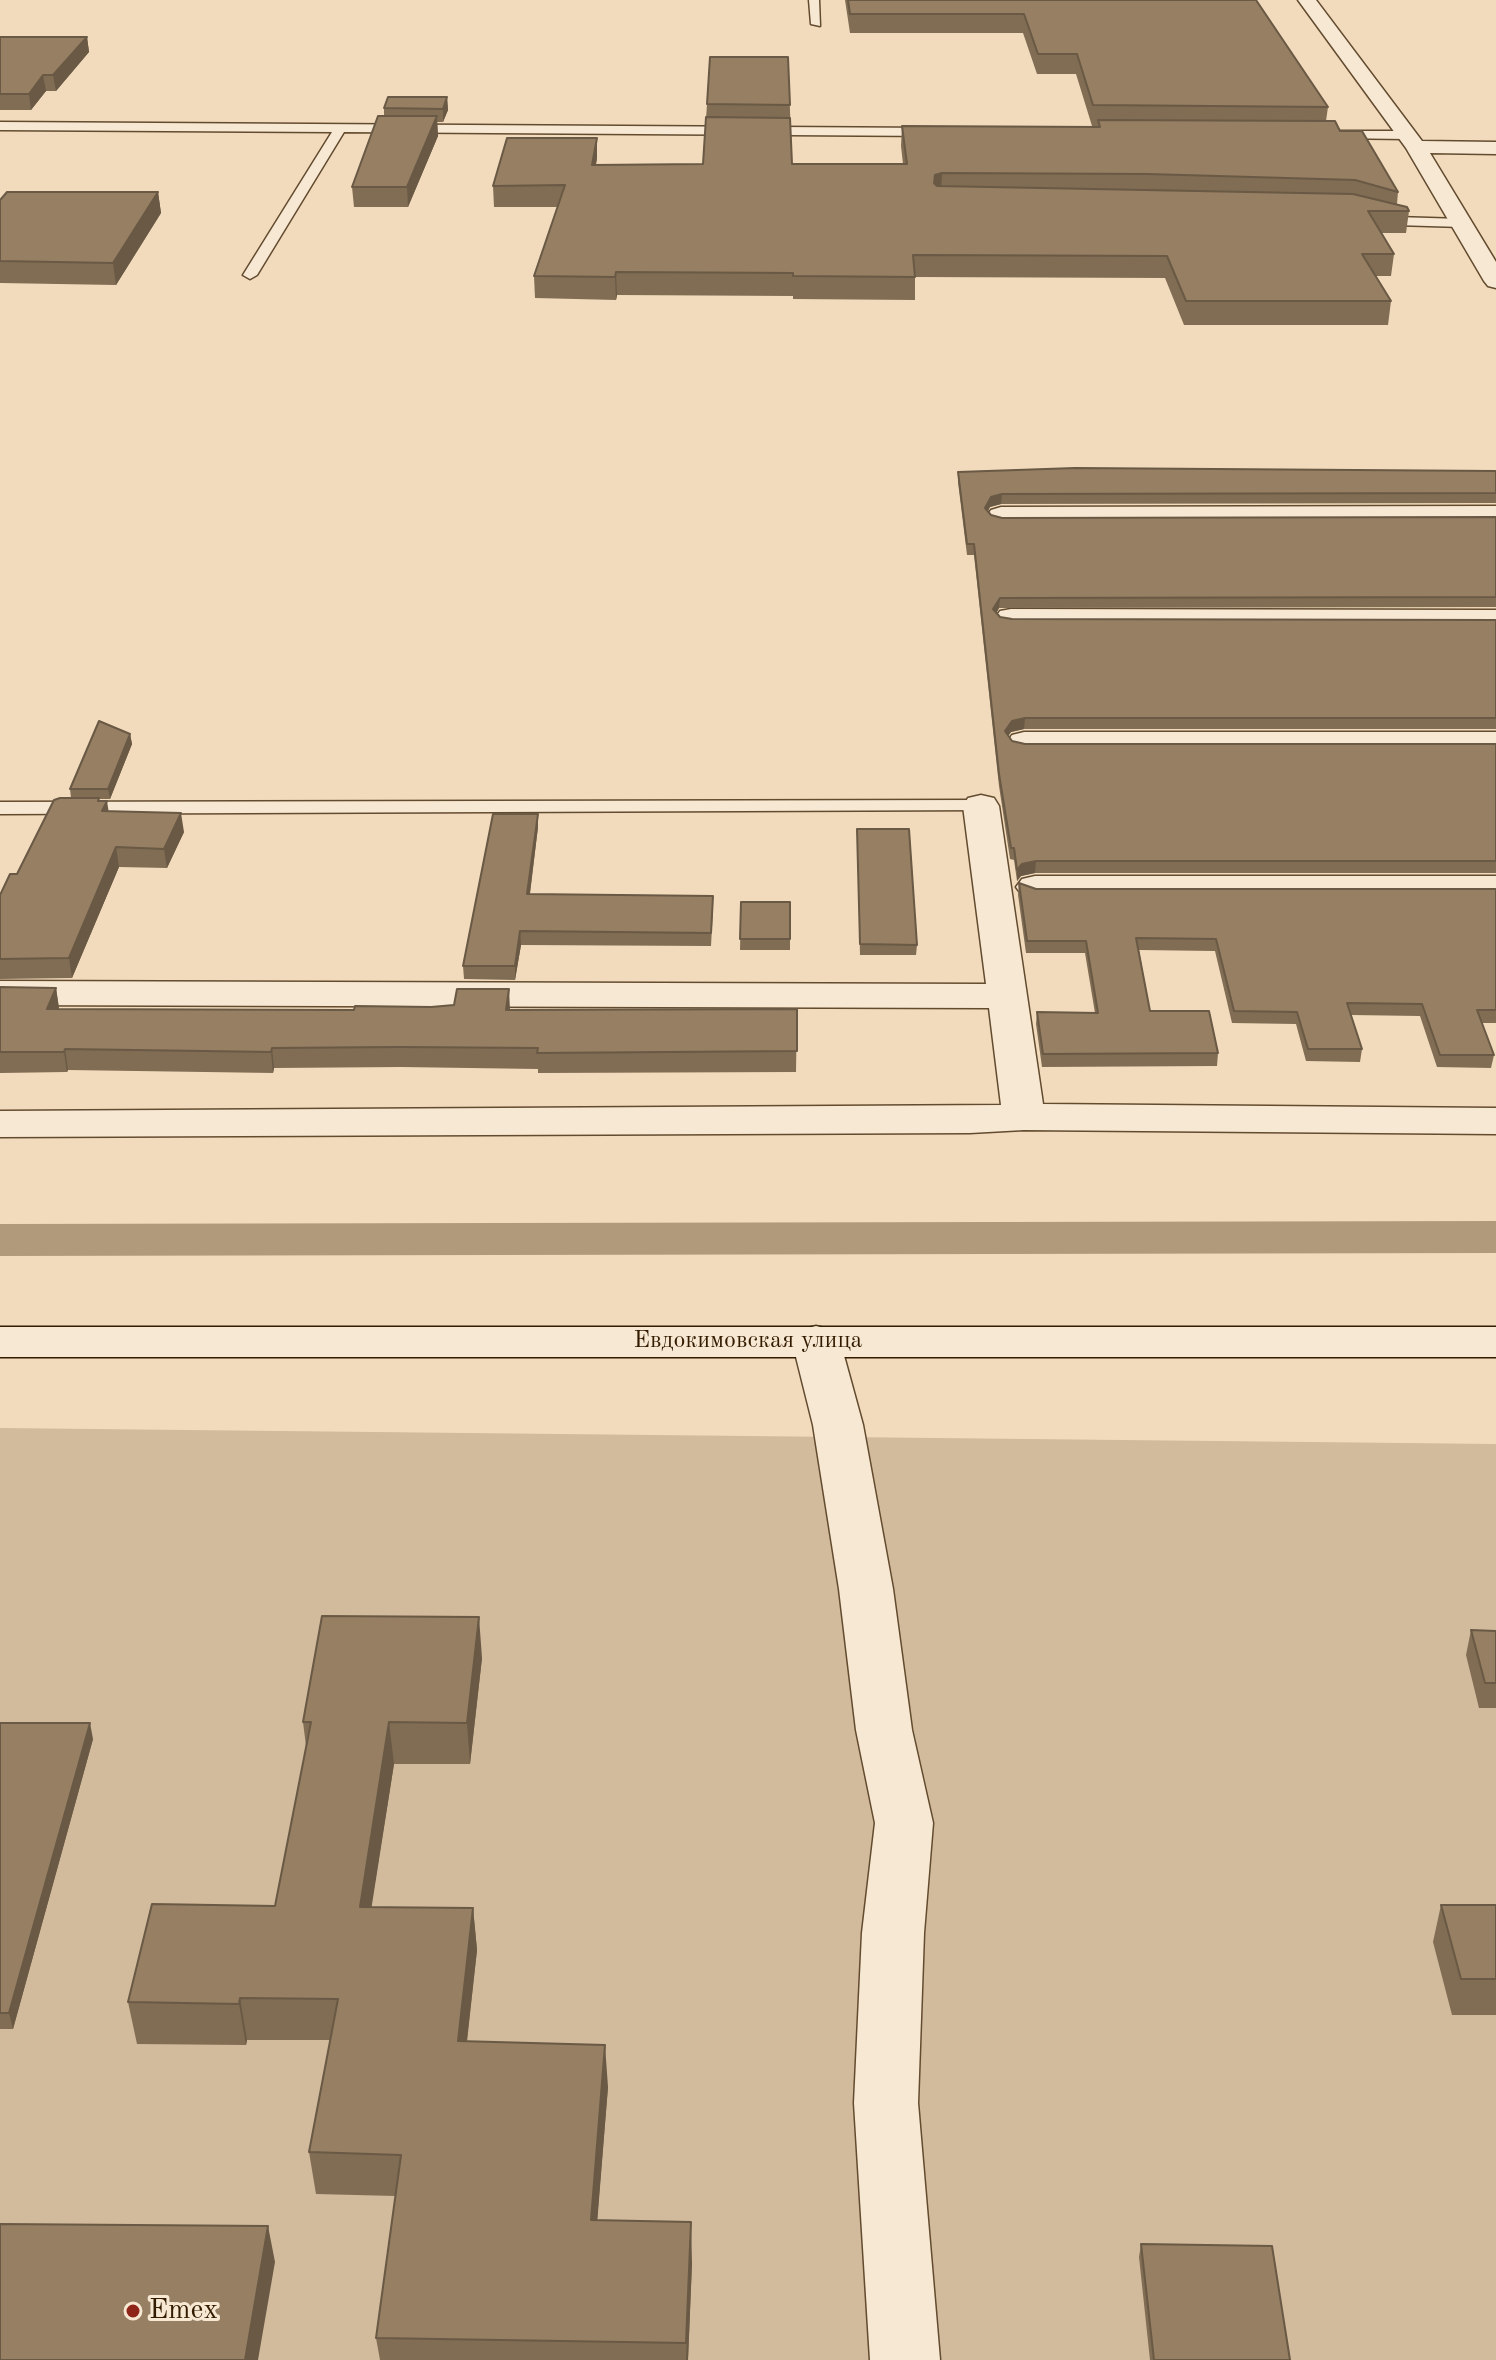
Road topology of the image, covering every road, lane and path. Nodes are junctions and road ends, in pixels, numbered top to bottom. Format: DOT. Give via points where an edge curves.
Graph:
graph roads {
  1 [pos="814,0"];
  2 [pos="1307,0"];
  3 [pos="816,24"];
  4 [pos="0,126"];
  5 [pos="340,128"];
  6 [pos="945,132"];
  7 [pos="1311,134"];
  8 [pos="1411,141"];
  9 [pos="1496,148"];
  10 [pos="1366,212"];
  11 [pos="1462,223"];
  12 [pos="250,275"];
  13 [pos="1496,281"];
  14 [pos="1496,515"];
  15 [pos="1001,516"];
  16 [pos="1011,618"];
  17 [pos="1496,619"];
  18 [pos="1024,742"];
  19 [pos="1496,742"];
  20 [pos="981,806"];
  21 [pos="0,808"];
  22 [pos="1035,887"];
  23 [pos="1496,887"];
  24 [pos="0,993"];
  25 [pos="1008,996"];
  26 [pos="1024,1117"];
  27 [pos="1496,1121"];
  28 [pos="0,1124"];
  29 [pos="816,1341"];
  30 [pos="0,1342"];
  31 [pos="1496,1342"];
  32 [pos="905,2360"];
  1 -- 3 [label="lane"];
  2 -- 8 [label="street"];
  4 -- 5 [label="lane"];
  5 -- 6 [label="lane"];
  5 -- 12 [label="lane"];
  7 -- 8 [label="lane"];
  8 -- 9 [label="street"];
  8 -- 11 [label="street"];
  10 -- 11 [label="lane" via="1395,221"];
  11 -- 13 [label="street"];
  14 -- 15 [label="street"];
  16 -- 17 [label="street"];
  18 -- 19 [label="street"];
  20 -- 21 [label="lane"];
  20 -- 25 [label="street"];
  22 -- 23 [label="street"];
  24 -- 25 [label="street"];
  25 -- 26 [label="street"];
  26 -- 27 [label="street"];
  26 -- 28 [label="street"];
  29 -- 30 [label="street, Евдокимовская улица"];
  29 -- 31 [label="street, Евдокимовская улица"];
  29 -- 32 [label="street" via="838,1425 884,1730 904,1823 886,2103"];
}
